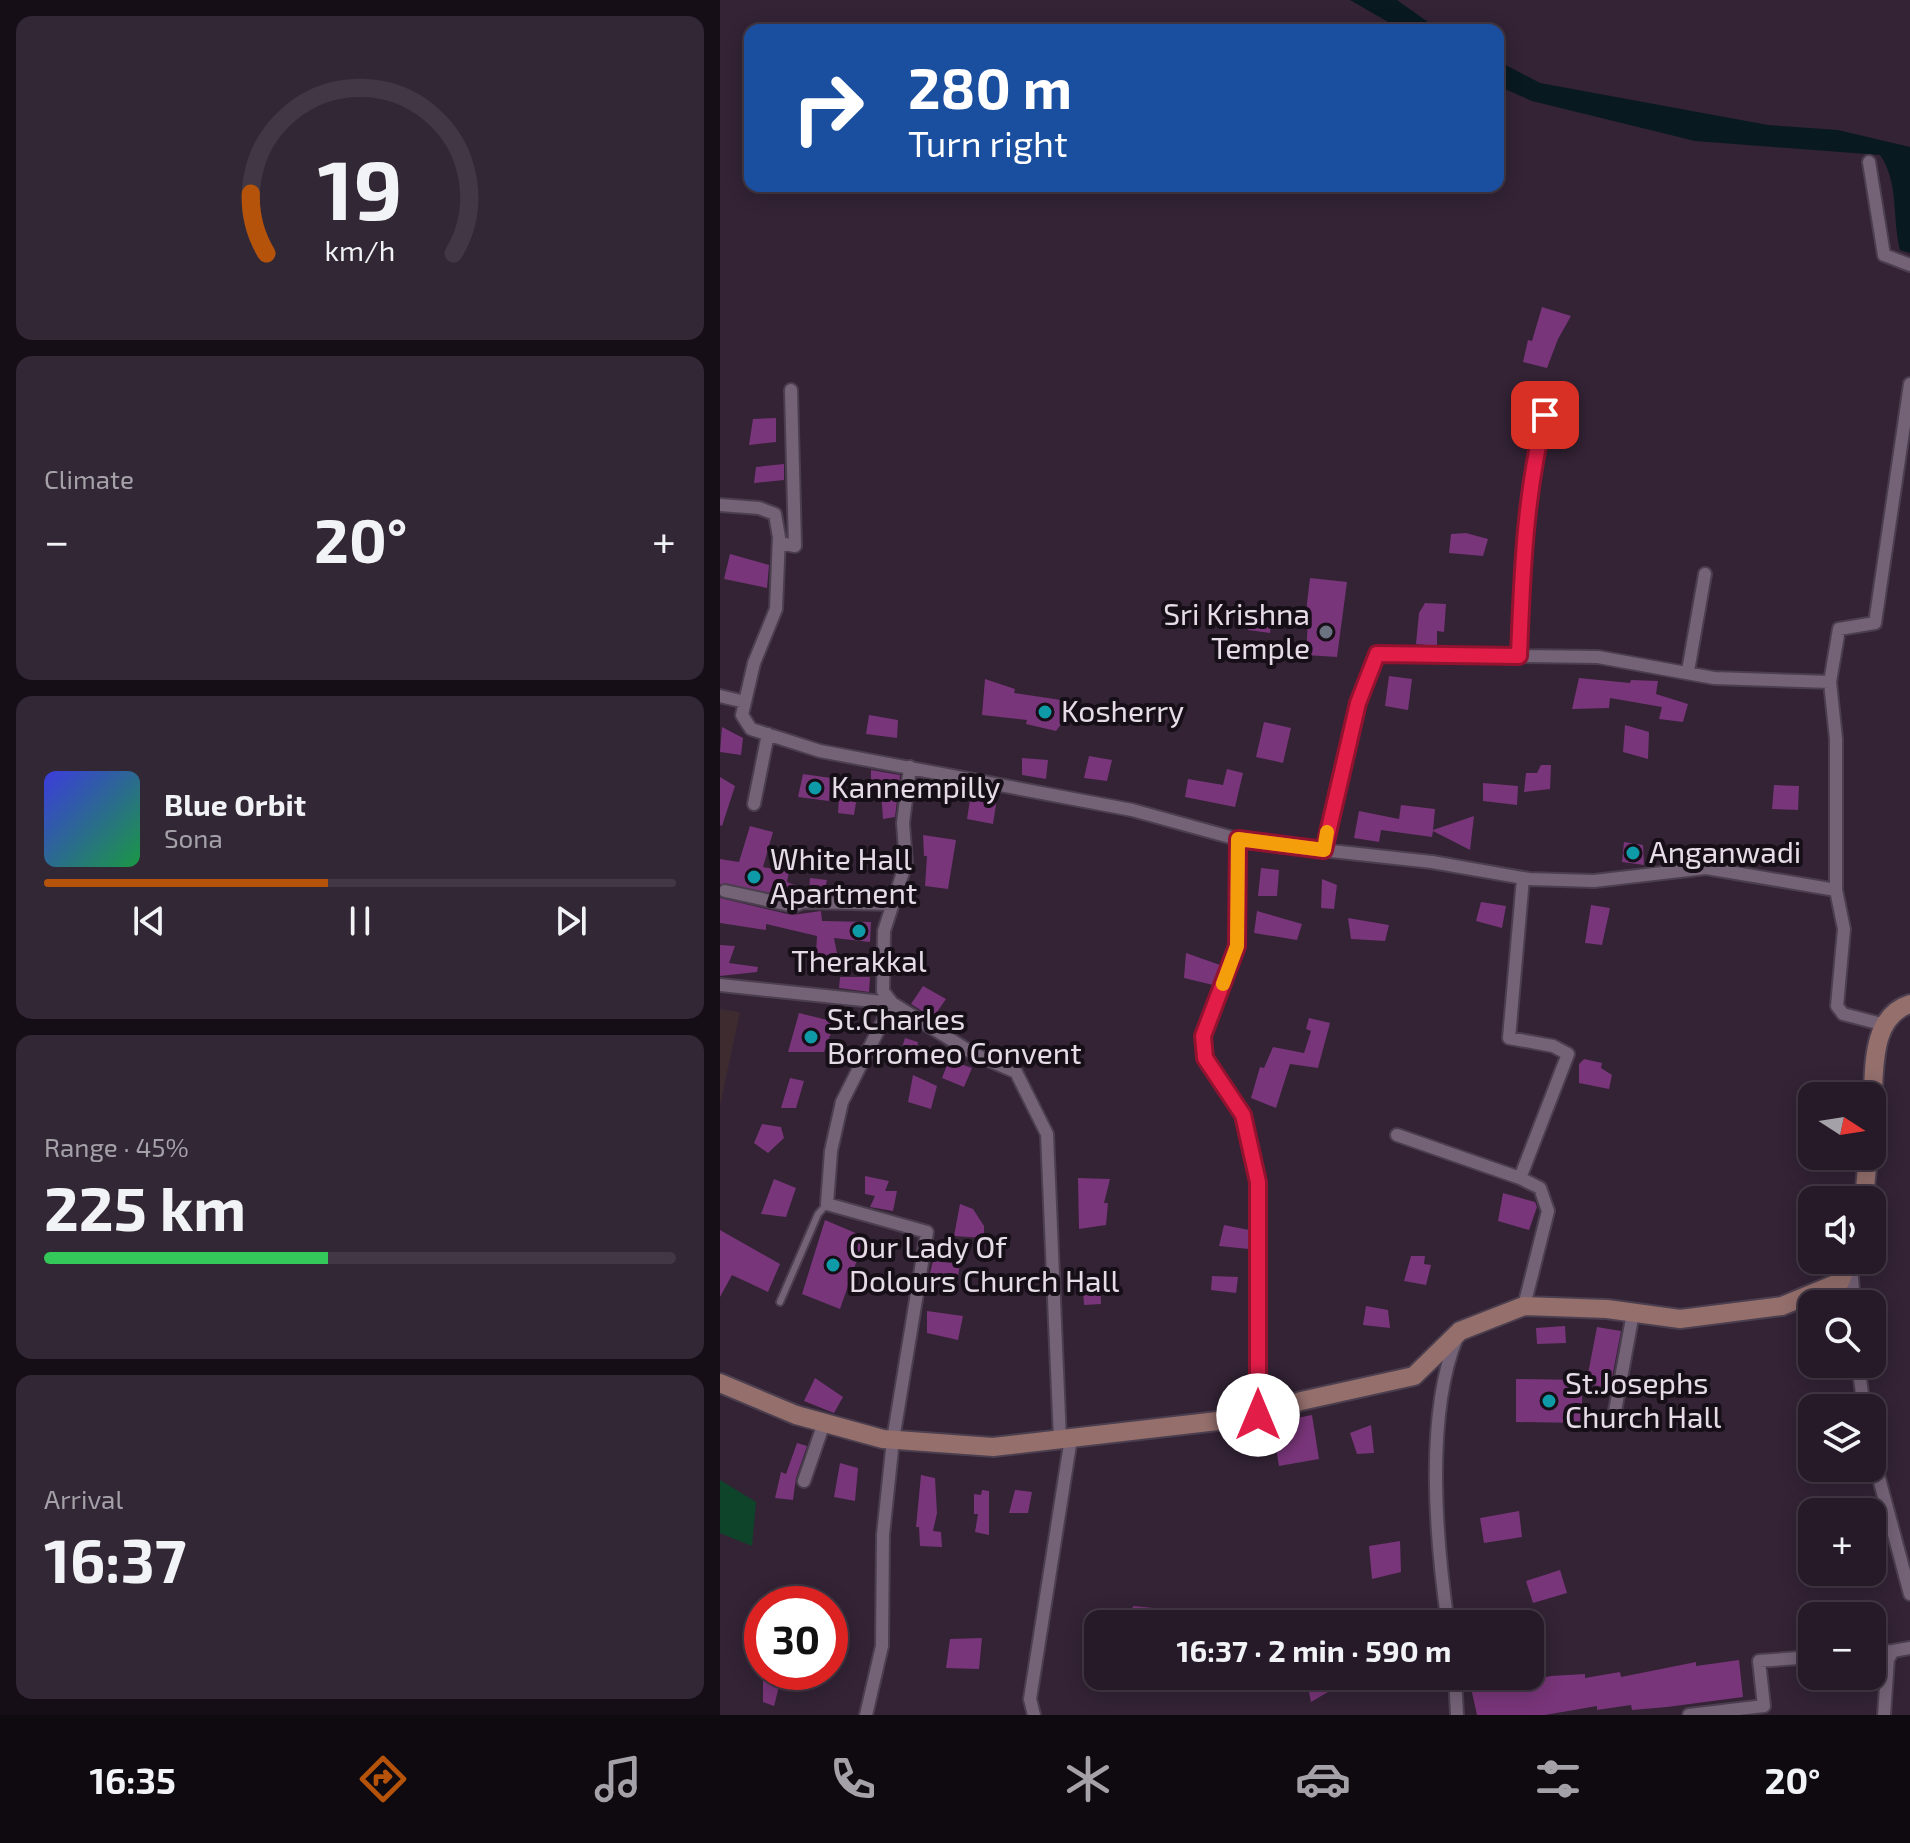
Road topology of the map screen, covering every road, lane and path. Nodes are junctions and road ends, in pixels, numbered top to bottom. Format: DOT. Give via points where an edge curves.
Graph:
graph roads {
  1 [pos="1869,162"];
  2 [pos="1910,265"];
  3 [pos="1910,384"];
  4 [pos="1557,389"];
  5 [pos="791,390"];
  6 [pos="720,505"];
  7 [pos="779,543"];
  8 [pos="1705,574"];
  9 [pos="1519,656"];
  10 [pos="1688,671"];
  11 [pos="1830,682"];
  12 [pos="720,696"];
  13 [pos="745,702"];
  14 [pos="768,734"];
  15 [pos="910,767"];
  16 [pos="745,778"];
  17 [pos="759,779"];
  18 [pos="754,804"];
  19 [pos="1238,839"];
  20 [pos="1324,850"];
  21 [pos="1523,878"];
  22 [pos="1836,890"];
  23 [pos="725,891"];
  24 [pos="893,904"];
  25 [pos="720,985"];
  26 [pos="892,1003"];
  27 [pos="1910,1004"];
  28 [pos="1885,1025"];
  29 [pos="1874,1082"];
  30 [pos="1397,1135"];
  31 [pos="1520,1178"];
  32 [pos="827,1204"];
  33 [pos="1844,1274"];
  34 [pos="780,1302"];
  35 [pos="1524,1306"];
  36 [pos="1633,1313"];
  37 [pos="1460,1331"];
  38 [pos="720,1383"];
  39 [pos="1615,1411"];
  40 [pos="1258,1415"];
  41 [pos="824,1423"];
  42 [pos="1066,1439"];
  43 [pos="893,1440"];
  44 [pos="804,1481"];
  45 [pos="1880,1482"];
  46 [pos="1910,1594"];
  47 [pos="1446,1610"];
  48 [pos="1910,1648"];
  49 [pos="1893,1651"];
  50 [pos="1886,1652"];
  51 [pos="1798,1658"];
  52 [pos="1456,1690"];
  53 [pos="866,1715"];
  54 [pos="1034,1715"];
  55 [pos="1457,1715"];
  56 [pos="1689,1715"];
  57 [pos="1884,1715"];
  1 -- 2 [label="street" via="1884,255"];
  3 -- 11 [label="street" via="1875,623 1839,629"];
  4 -- 9 [label="street" via="1537,445 1522,565"];
  5 -- 7 [label="street" via="795,546"];
  6 -- 7 [label="street" via="775,514"];
  7 -- 13 [label="street" via="776,609"];
  8 -- 10 [label="street"];
  9 -- 10 [label="street" via="1598,657"];
  9 -- 20 [label="street" via="1377,654 1358,703"];
  10 -- 11 [label="street" via="1714,678"];
  11 -- 22 [label="street" via="1836,739"];
  12 -- 13 [label="street"];
  13 -- 14 [label="street" via="742,715 751,729"];
  14 -- 15 [label="street" via="820,751"];
  14 -- 17 [label="street"];
  15 -- 19 [label="street" via="1132,810"];
  15 -- 24 [label="street" via="903,823 906,863"];
  16 -- 17 [label="street"];
  17 -- 18 [label="street"];
  19 -- 20 [label="street"];
  19 -- 40 [label="street" via="1237,946 1203,1036 1205,1058 1243,1115 1258,1182"];
  20 -- 21 [label="street"];
  21 -- 22 [label="street" via="1594,881 1706,868"];
  21 -- 31 [label="street" via="1509,1038 1568,1054"];
  22 -- 28 [label="street" via="1844,929 1837,1006 1843,1014"];
  23 -- 24 [label="street" via="794,906"];
  24 -- 26 [label="street" via="884,931 883,976 883,991"];
  25 -- 26 [label="street"];
  26 -- 32 [label="street" via="842,1102"];
  26 -- 42 [label="street" via="974,1054 1016,1072 1047,1134"];
  27 -- 28 [label="main road" via="1896,1009"];
  28 -- 29 [label="main road" via="1878,1037"];
  30 -- 31 [label="street"];
  31 -- 35 [label="street" via="1540,1188 1548,1211"];
  32 -- 34 [label="lane"];
  32 -- 43 [label="street" via="927,1232"];
  33 -- 36 [label="main road" via="1840,1282 1782,1306 1680,1319"];
  35 -- 36 [label="main road"];
  35 -- 37 [label="main road"];
  36 -- 39 [label="street"];
  37 -- 40 [label="main road" via="1414,1376"];
  37 -- 47 [label="street" via="1439,1409 1439,1561"];
  38 -- 41 [label="main road"];
  40 -- 42 [label="main road"];
  41 -- 43 [label="main road"];
  41 -- 44 [label="street"];
  42 -- 43 [label="main road" via="993,1447"];
  42 -- 54 [label="street" via="1030,1699"];
  43 -- 53 [label="street" via="883,1535 882,1646"];
  45 -- 46 [label="street"];
  48 -- 49 [label="street"];
  49 -- 50 [label="street"];
  49 -- 57 [label="street"];
  51 -- 56 [label="street" via="1759,1661 1764,1706"];
  52 -- 55 [label="street"];
}
